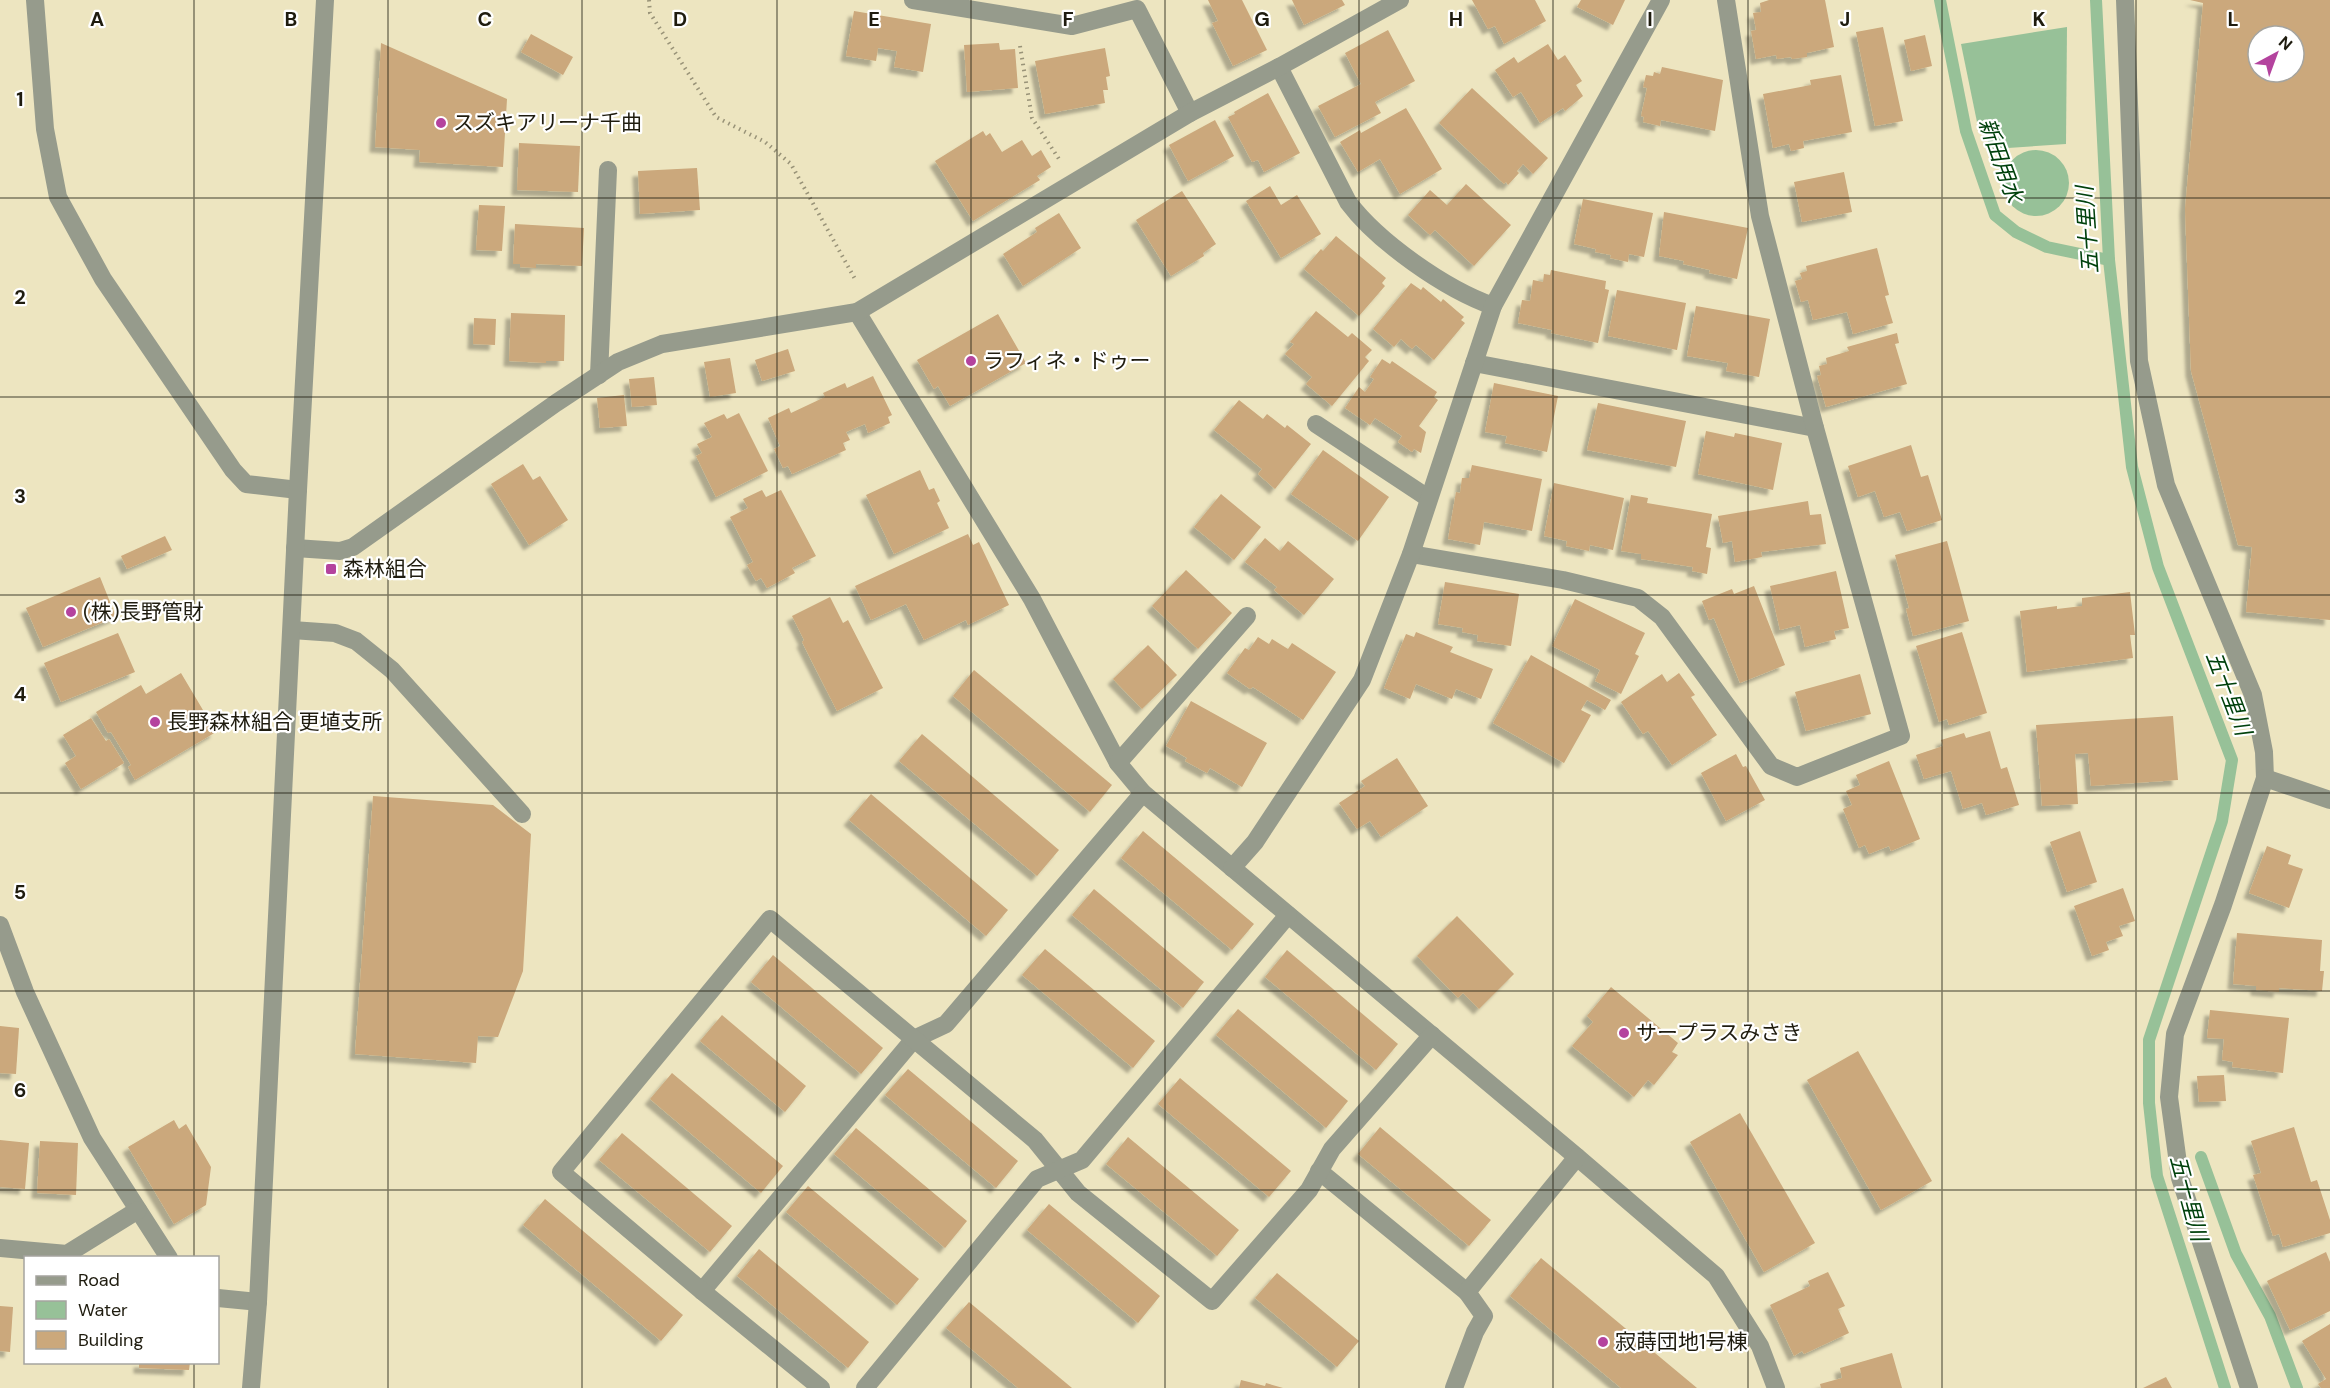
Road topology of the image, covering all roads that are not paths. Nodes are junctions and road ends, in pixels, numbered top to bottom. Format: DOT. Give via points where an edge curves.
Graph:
graph roads {
  1 [pos="34,0"];
  2 [pos="325,0"];
  3 [pos="914,0"];
  4 [pos="1400,0"];
  5 [pos="1661,0"];
  6 [pos="1726,0"];
  7 [pos="2125,0"];
  8 [pos="1279,67"];
  9 [pos="1190,112"];
  10 [pos="608,170"];
  11 [pos="1493,306"];
  12 [pos="857,312"];
  13 [pos="1473,363"];
  14 [pos="599,375"];
  15 [pos="1316,424"];
  16 [pos="1815,428"];
  17 [pos="298,490"];
  18 [pos="1428,498"];
  19 [pos="295,548"];
  20 [pos="1411,554"];
  21 [pos="1247,616"];
  22 [pos="292,630"];
  23 [pos="1118,763"];
  24 [pos="2265,778"];
  25 [pos="1143,793"];
  26 [pos="2330,800"];
  27 [pos="522,814"];
  28 [pos="1232,868"];
  29 [pos="1288,915"];
  30 [pos="0,926"];
  31 [pos="1432,1035"];
  32 [pos="914,1039"];
  33 [pos="1577,1156"];
  34 [pos="1058,1170"];
  35 [pos="1319,1171"];
  36 [pos="138,1210"];
  37 [pos="0,1248"];
  38 [pos="168,1256"];
  39 [pos="702,1291"];
  40 [pos="1467,1292"];
  41 [pos="219,1298"];
  42 [pos="258,1302"];
  43 [pos="251,1388"];
  44 [pos="821,1388"];
  45 [pos="865,1388"];
  46 [pos="1454,1388"];
  47 [pos="1776,1388"];
  48 [pos="2249,1388"];
  1 -- 17 [label="street" via="45,129 58,197 103,279 233,470 246,484"];
  2 -- 17 [label="street"];
  3 -- 9 [label="street" via="1072,26 1137,9"];
  4 -- 8 [label="street"];
  5 -- 11 [label="street"];
  6 -- 16 [label="street" via="1760,216"];
  7 -- 24 [label="street" via="2139,361 2166,485 2253,695"];
  8 -- 9 [label="street"];
  8 -- 11 [label="street" via="1348,202 1361,219 1409,259"];
  9 -- 12 [label="street"];
  10 -- 14 [label="street"];
  11 -- 13 [label="street"];
  12 -- 14 [label="street" via="662,344 618,362"];
  12 -- 23 [label="street" via="1032,599"];
  13 -- 16 [label="street"];
  13 -- 18 [label="street"];
  14 -- 19 [label="street" via="353,547 340,551"];
  15 -- 18 [label="street"];
  16 -- 20 [label="street" via="1901,736 1797,777 1771,766 1662,617 1638,598 1563,580"];
  17 -- 19 [label="street"];
  18 -- 20 [label="street"];
  19 -- 22 [label="street"];
  20 -- 28 [label="street" via="1362,680 1255,842"];
  21 -- 23 [label="street"];
  22 -- 27 [label="street" via="334,633 356,642 392,670"];
  22 -- 42 [label="street"];
  23 -- 25 [label="street"];
  24 -- 26 [label="street"];
  24 -- 48 [label="street" via="2175,1034 2169,1097 2180,1178"];
  25 -- 28 [label="street"];
  25 -- 32 [label="street" via="946,1024"];
  28 -- 29 [label="street"];
  29 -- 31 [label="street"];
  29 -- 34 [label="street" via="1082,1160"];
  30 -- 36 [label="street" via="25,992 92,1138"];
  31 -- 33 [label="street"];
  31 -- 35 [label="street" via="1332,1149"];
  32 -- 34 [label="street" via="1035,1140"];
  32 -- 39 [label="street"];
  32 -- 39 [label="street" via="770,919 561,1172"];
  33 -- 40 [label="street"];
  33 -- 47 [label="street" via="1716,1276 1760,1346"];
  34 -- 35 [label="street" via="1078,1194 1212,1301 1309,1190"];
  34 -- 45 [label="street" via="1037,1179"];
  35 -- 40 [label="street"];
  36 -- 37 [label="street" via="67,1254"];
  36 -- 38 [label="street"];
  39 -- 44 [label="street"];
  40 -- 46 [label="street" via="1484,1316"];
  41 -- 42 [label="street"];
  42 -- 43 [label="street"];
}
